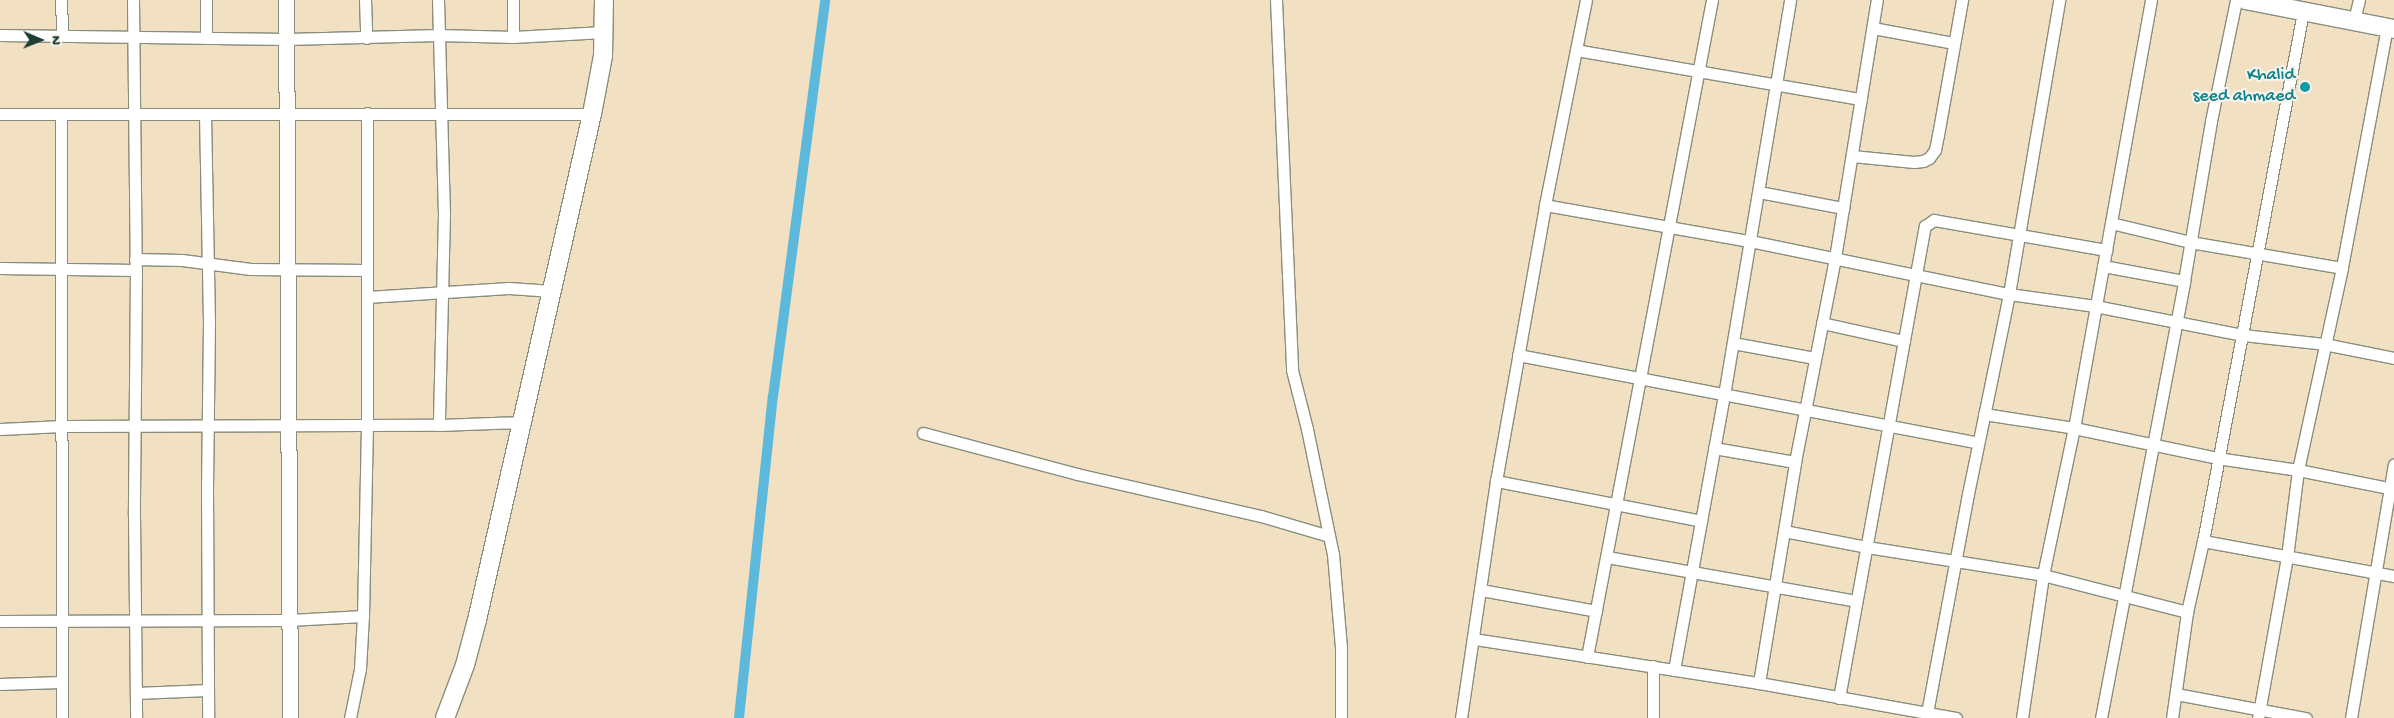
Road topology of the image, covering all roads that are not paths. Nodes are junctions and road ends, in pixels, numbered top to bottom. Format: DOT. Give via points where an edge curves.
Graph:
graph roads {
  1 [pos="62,0"];
  2 [pos="133,0"];
  3 [pos="206,0"];
  4 [pos="286,0"];
  5 [pos="365,0"];
  6 [pos="438,0"];
  7 [pos="512,0"];
  8 [pos="604,0"];
  9 [pos="1276,0"];
  10 [pos="1586,0"];
  11 [pos="1712,0"];
  12 [pos="1790,0"];
  13 [pos="1877,0"];
  14 [pos="1962,0"];
  15 [pos="2059,0"];
  16 [pos="2151,0"];
  17 [pos="2236,0"];
  18 [pos="2359,0"];
  19 [pos="2252,1"];
  20 [pos="2303,12"];
  21 [pos="2354,20"];
  22 [pos="1873,28"];
  23 [pos="2390,28"];
  24 [pos="604,32"];
  25 [pos="0,35"];
  26 [pos="62,35"];
  27 [pos="438,35"];
  28 [pos="133,37"];
  29 [pos="513,37"];
  30 [pos="206,38"];
  31 [pos="366,38"];
  32 [pos="287,39"];
  33 [pos="1954,43"];
  34 [pos="1576,50"];
  35 [pos="1699,72"];
  36 [pos="1776,86"];
  37 [pos="1861,99"];
  38 [pos="367,113"];
  39 [pos="441,113"];
  40 [pos="0,114"];
  41 [pos="61,114"];
  42 [pos="133,114"];
  43 [pos="205,114"];
  44 [pos="592,114"];
  45 [pos="288,115"];
  46 [pos="1852,156"];
  47 [pos="1759,192"];
  48 [pos="1545,204"];
  49 [pos="1843,208"];
  50 [pos="2111,224"];
  51 [pos="1668,226"];
  52 [pos="2019,235"];
  53 [pos="1750,241"];
  54 [pos="2190,242"];
  55 [pos="2106,250"];
  56 [pos="2258,253"];
  57 [pos="1835,258"];
  58 [pos="207,264"];
  59 [pos="136,265"];
  60 [pos="2103,266"];
  61 [pos="0,268"];
  62 [pos="2342,268"];
  63 [pos="288,269"];
  64 [pos="61,270"];
  65 [pos="367,270"];
  66 [pos="1916,274"];
  67 [pos="2184,281"];
  68 [pos="441,291"];
  69 [pos="552,291"];
  70 [pos="2009,294"];
  71 [pos="367,297"];
  72 [pos="2095,306"];
  73 [pos="1822,323"];
  74 [pos="2176,323"];
  75 [pos="2243,335"];
  76 [pos="1904,340"];
  77 [pos="1733,342"];
  78 [pos="2324,344"];
  79 [pos="1518,355"];
  80 [pos="1815,358"];
  81 [pos="2394,358"];
  82 [pos="1640,379"];
  83 [pos="1724,395"];
  84 [pos="1805,408"];
  85 [pos="1984,414"];
  86 [pos="522,422"];
  87 [pos="209,425"];
  88 [pos="367,425"];
  89 [pos="439,425"];
  90 [pos="1888,425"];
  91 [pos="62,426"];
  92 [pos="287,426"];
  93 [pos="135,428"];
  94 [pos="2074,428"];
  95 [pos="0,429"];
  96 [pos="924,433"];
  97 [pos="1978,443"];
  98 [pos="2151,446"];
  99 [pos="1714,448"];
  100 [pos="2217,458"];
  101 [pos="1795,462"];
  102 [pos="2394,465"];
  103 [pos="2298,470"];
  104 [pos="1496,481"];
  105 [pos="2392,489"];
  106 [pos="1615,504"];
  107 [pos="1701,521"];
  108 [pos="1784,531"];
  109 [pos="1329,536"];
  110 [pos="2203,541"];
  111 [pos="1868,547"];
  112 [pos="1607,556"];
  113 [pos="2288,557"];
  114 [pos="1956,561"];
  115 [pos="1691,572"];
  116 [pos="2377,573"];
  117 [pos="2043,575"];
  118 [pos="2394,576"];
  119 [pos="1775,586"];
  120 [pos="1481,590"];
  121 [pos="2123,594"];
  122 [pos="1856,601"];
  123 [pos="1596,611"];
  124 [pos="2187,612"];
  125 [pos="363,616"];
  126 [pos="135,619"];
  127 [pos="207,619"];
  128 [pos="61,620"];
  129 [pos="289,620"];
  130 [pos="0,621"];
  131 [pos="1474,639"];
  132 [pos="1587,657"];
  133 [pos="1653,666"];
  134 [pos="1674,670"];
  135 [pos="61,682"];
  136 [pos="1760,683"];
  137 [pos="0,684"];
  138 [pos="208,690"];
  139 [pos="136,693"];
  140 [pos="2176,694"];
  141 [pos="1839,698"];
  142 [pos="1927,712"];
  143 [pos="2258,713"];
  144 [pos="62,718"];
  145 [pos="136,718"];
  146 [pos="208,718"];
  147 [pos="290,718"];
  148 [pos="350,718"];
  149 [pos="444,718"];
  150 [pos="1342,718"];
  151 [pos="1462,718"];
  152 [pos="1653,718"];
  153 [pos="1956,718"];
  154 [pos="2022,718"];
  155 [pos="2101,718"];
  156 [pos="2172,718"];
  157 [pos="2306,718"];
  158 [pos="2351,718"];
  1 -- 26 [label="street"];
  2 -- 28 [label="street"];
  3 -- 30 [label="street"];
  4 -- 32 [label="street"];
  5 -- 31 [label="street"];
  6 -- 27 [label="street"];
  7 -- 29 [label="street"];
  8 -- 24 [label="main road"];
  9 -- 109 [label="street" via="1292,370"];
  10 -- 34 [label="street"];
  11 -- 35 [label="street"];
  12 -- 36 [label="street"];
  13 -- 22 [label="street"];
  14 -- 33 [label="street"];
  15 -- 52 [label="street"];
  16 -- 50 [label="street"];
  17 -- 54 [label="street"];
  18 -- 21 [label="street"];
  19 -- 20 [label="main road"];
  20 -- 21 [label="main road"];
  20 -- 56 [label="street"];
  21 -- 23 [label="main road"];
  22 -- 33 [label="street"];
  22 -- 37 [label="street"];
  23 -- 62 [label="street"];
  24 -- 29 [label="street"];
  24 -- 44 [label="main road"];
  25 -- 26 [label="street"];
  26 -- 28 [label="street"];
  27 -- 29 [label="street"];
  27 -- 31 [label="street"];
  27 -- 39 [label="street"];
  28 -- 30 [label="street"];
  28 -- 42 [label="street"];
  30 -- 32 [label="street"];
  31 -- 32 [label="street"];
  32 -- 45 [label="street"];
  33 -- 46 [label="street" via="1935,150 1929,158 1914,162"];
  34 -- 35 [label="street"];
  34 -- 48 [label="street"];
  35 -- 36 [label="street"];
  35 -- 51 [label="street"];
  36 -- 37 [label="street"];
  36 -- 47 [label="street"];
  37 -- 46 [label="street"];
  38 -- 39 [label="street"];
  38 -- 45 [label="street"];
  38 -- 65 [label="street"];
  39 -- 44 [label="street"];
  39 -- 68 [label="street" via="444,214"];
  40 -- 41 [label="street"];
  41 -- 42 [label="street"];
  41 -- 64 [label="street"];
  42 -- 43 [label="street"];
  42 -- 59 [label="street"];
  43 -- 45 [label="street"];
  43 -- 58 [label="street"];
  44 -- 69 [label="main road"];
  45 -- 63 [label="street"];
  46 -- 49 [label="street"];
  47 -- 49 [label="street"];
  47 -- 53 [label="street"];
  48 -- 51 [label="street"];
  48 -- 79 [label="street"];
  49 -- 57 [label="street"];
  50 -- 54 [label="street"];
  50 -- 55 [label="street"];
  51 -- 53 [label="street"];
  51 -- 82 [label="street"];
  52 -- 55 [label="street"];
  52 -- 66 [label="street" via="1934,220 1925,226 1921,237"];
  52 -- 70 [label="street"];
  53 -- 57 [label="street"];
  53 -- 77 [label="street"];
  54 -- 56 [label="street"];
  54 -- 67 [label="street"];
  55 -- 60 [label="street"];
  56 -- 62 [label="street"];
  56 -- 75 [label="street"];
  57 -- 66 [label="street"];
  57 -- 73 [label="street"];
  58 -- 59 [label="street" via="182,260"];
  58 -- 63 [label="street"];
  58 -- 87 [label="street"];
  59 -- 64 [label="street"];
  59 -- 93 [label="street"];
  60 -- 67 [label="street"];
  60 -- 72 [label="street"];
  61 -- 64 [label="street"];
  62 -- 78 [label="street"];
  63 -- 65 [label="street"];
  63 -- 92 [label="street"];
  64 -- 91 [label="street"];
  65 -- 71 [label="street"];
  66 -- 70 [label="street"];
  66 -- 76 [label="street"];
  67 -- 74 [label="street"];
  68 -- 69 [label="street" via="509,288"];
  68 -- 71 [label="street"];
  68 -- 89 [label="street"];
  69 -- 86 [label="main road"];
  70 -- 72 [label="street"];
  70 -- 85 [label="street"];
  71 -- 88 [label="street"];
  72 -- 74 [label="street"];
  72 -- 94 [label="street"];
  73 -- 76 [label="street"];
  73 -- 80 [label="street"];
  74 -- 75 [label="street"];
  74 -- 98 [label="street"];
  75 -- 78 [label="street"];
  75 -- 100 [label="street"];
  76 -- 90 [label="street"];
  77 -- 80 [label="street"];
  77 -- 83 [label="street"];
  78 -- 81 [label="street"];
  78 -- 103 [label="street"];
  79 -- 82 [label="street"];
  79 -- 104 [label="street"];
  80 -- 84 [label="street"];
  82 -- 83 [label="street"];
  82 -- 106 [label="street"];
  83 -- 84 [label="street"];
  83 -- 99 [label="street"];
  84 -- 90 [label="street"];
  84 -- 101 [label="street"];
  85 -- 94 [label="street"];
  85 -- 97 [label="street"];
  86 -- 89 [label="street"];
  86 -- 149 [label="main road" via="465,665"];
  87 -- 92 [label="street"];
  87 -- 93 [label="street"];
  87 -- 127 [label="street"];
  88 -- 89 [label="street"];
  88 -- 92 [label="street"];
  88 -- 125 [label="street"];
  90 -- 97 [label="street"];
  90 -- 111 [label="street"];
  91 -- 93 [label="street"];
  91 -- 95 [label="street"];
  91 -- 128 [label="street"];
  92 -- 129 [label="street"];
  93 -- 126 [label="street"];
  94 -- 98 [label="street"];
  94 -- 117 [label="street"];
  96 -- 109 [label="street" via="1077,474 1261,516"];
  97 -- 114 [label="street"];
  98 -- 100 [label="street"];
  98 -- 121 [label="street"];
  99 -- 101 [label="street"];
  99 -- 107 [label="street"];
  100 -- 103 [label="street"];
  100 -- 110 [label="street"];
  101 -- 108 [label="street"];
  102 -- 105 [label="street"];
  103 -- 105 [label="street"];
  103 -- 113 [label="street"];
  104 -- 106 [label="street"];
  104 -- 120 [label="street"];
  105 -- 116 [label="street"];
  106 -- 107 [label="street"];
  106 -- 112 [label="street"];
  107 -- 115 [label="street"];
  108 -- 111 [label="street"];
  108 -- 119 [label="street"];
  109 -- 150 [label="street" via="1339,614"];
  110 -- 113 [label="street"];
  110 -- 124 [label="street"];
  111 -- 114 [label="street"];
  111 -- 122 [label="street"];
  112 -- 115 [label="street"];
  112 -- 123 [label="street"];
  113 -- 116 [label="street"];
  113 -- 143 [label="street"];
  114 -- 117 [label="street"];
  114 -- 142 [label="street"];
  115 -- 119 [label="street"];
  115 -- 134 [label="street"];
  116 -- 118 [label="street"];
  116 -- 158 [label="street"];
  117 -- 121 [label="street"];
  117 -- 154 [label="street"];
  119 -- 122 [label="street"];
  119 -- 136 [label="street"];
  120 -- 123 [label="street"];
  120 -- 131 [label="street"];
  121 -- 124 [label="street"];
  121 -- 155 [label="street"];
  122 -- 141 [label="street"];
  123 -- 132 [label="street"];
  124 -- 140 [label="street"];
  125 -- 129 [label="street"];
  125 -- 148 [label="street" via="360,669"];
  126 -- 127 [label="street"];
  126 -- 128 [label="street"];
  126 -- 139 [label="street"];
  127 -- 129 [label="street"];
  127 -- 138 [label="street"];
  128 -- 130 [label="street"];
  128 -- 135 [label="street"];
  129 -- 147 [label="street"];
  131 -- 132 [label="street"];
  131 -- 151 [label="street"];
  132 -- 133 [label="street"];
  133 -- 134 [label="street"];
  133 -- 152 [label="street"];
  134 -- 136 [label="street"];
  135 -- 137 [label="street"];
  135 -- 144 [label="street"];
  136 -- 141 [label="street"];
  138 -- 139 [label="street"];
  138 -- 146 [label="street"];
  139 -- 145 [label="street"];
  140 -- 143 [label="street"];
  140 -- 156 [label="street"];
  141 -- 142 [label="street"];
  142 -- 153 [label="street"];
  143 -- 157 [label="street"];
}
